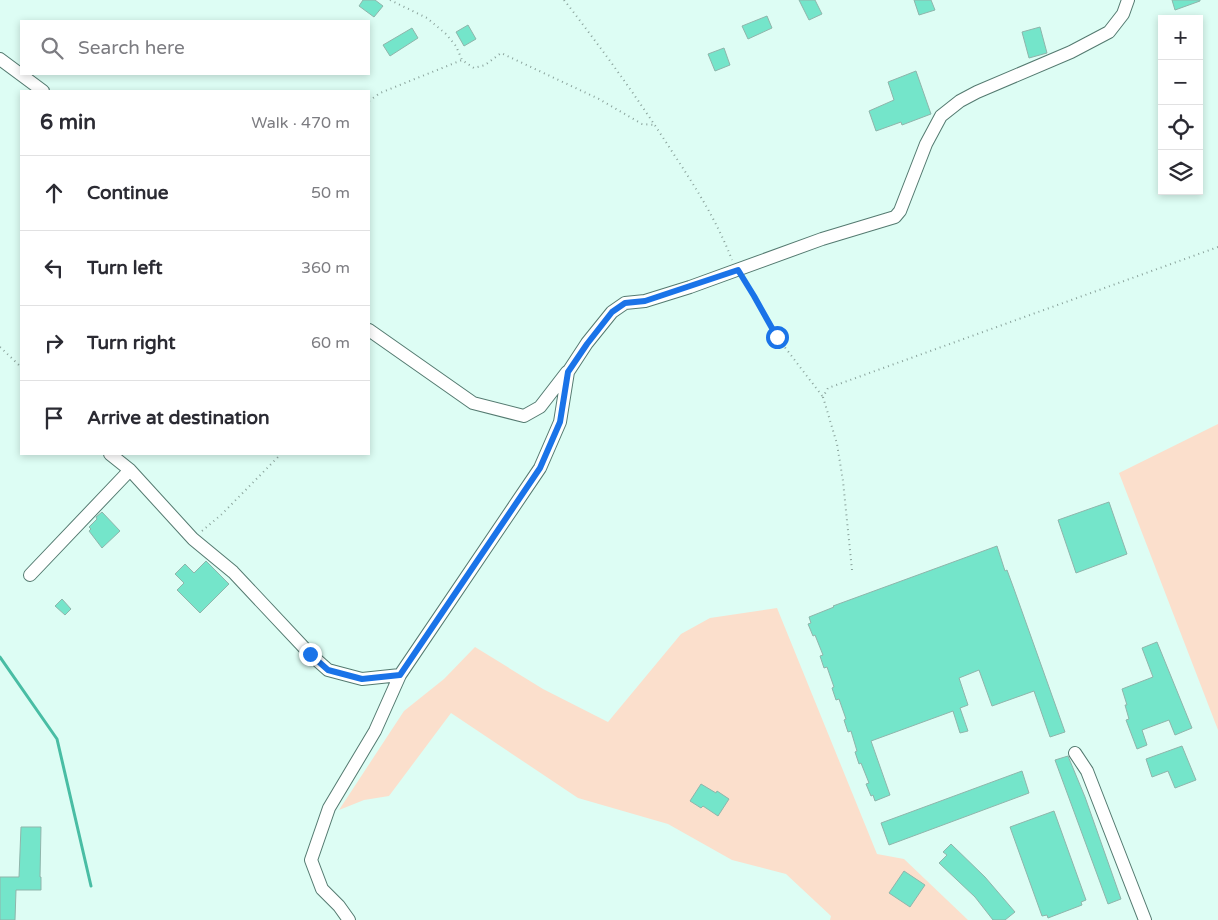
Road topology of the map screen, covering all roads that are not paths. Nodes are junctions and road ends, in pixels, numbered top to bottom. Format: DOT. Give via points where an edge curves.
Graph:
graph roads {
  1 [pos="1128,0"];
  2 [pos="0,59"];
  3 [pos="20,74"];
  4 [pos="22,75"];
  5 [pos="42,90"];
  6 [pos="370,331"];
  7 [pos="568,372"];
  8 [pos="111,455"];
  9 [pos="130,470"];
  10 [pos="30,575"];
  11 [pos="400,675"];
  12 [pos="1074,753"];
  13 [pos="349,920"];
  14 [pos="1144,920"];
  1 -- 7 [label="street" via="1123,14 1109,32 977,92 941,116 895,217 645,301 625,303 612,312"];
  2 -- 3 [label="street"];
  4 -- 5 [label="street"];
  6 -- 7 [label="street" via="473,403 524,416 540,407"];
  7 -- 11 [label="street" via="560,422 540,468"];
  8 -- 9 [label="street"];
  9 -- 10 [label="street"];
  9 -- 11 [label="street" via="193,539 233,572 328,670 362,679"];
  11 -- 13 [label="street" via="375,731 329,808 312,860 322,889"];
  12 -- 14 [label="street" via="1088,770"];
}
